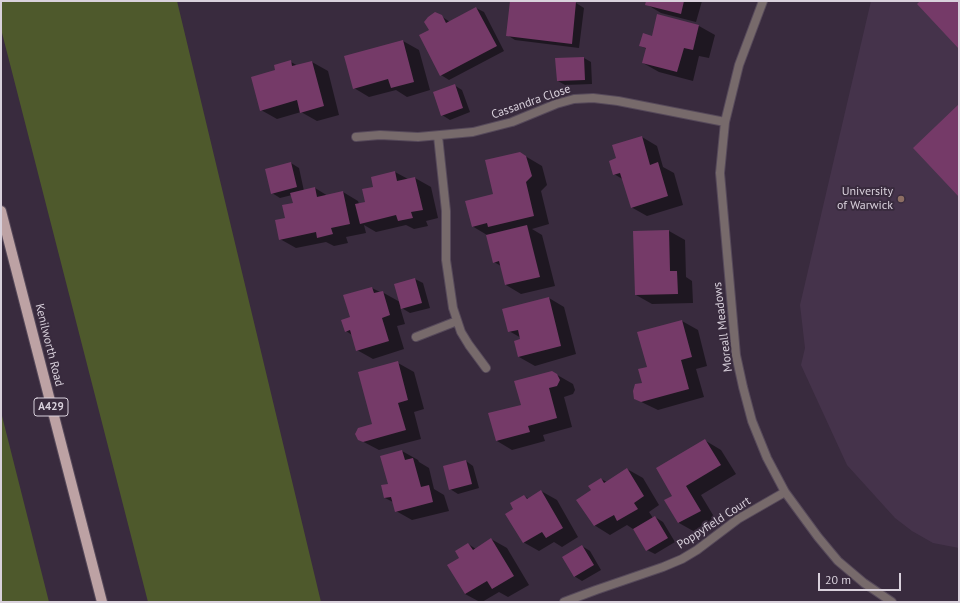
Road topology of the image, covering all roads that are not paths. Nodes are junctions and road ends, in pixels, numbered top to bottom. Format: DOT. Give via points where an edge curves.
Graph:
graph roads {
  1 [pos="763,1"];
  2 [pos="725,122"];
  3 [pos="356,136"];
  4 [pos="438,136"];
  5 [pos="1,211"];
  6 [pos="457,321"];
  7 [pos="416,337"];
  8 [pos="486,368"];
  9 [pos="785,492"];
  10 [pos="102,602"];
  11 [pos="564,602"];
  12 [pos="892,602"];
  1 -- 2 [label="street, Moreall Meadows" via="739,65"];
  2 -- 4 [label="street, Cassandra Close" via="618,101 587,98 556,104 492,128"];
  2 -- 9 [label="street, Moreall Meadows" via="720,173 736,355 752,421"];
  3 -- 4 [label="street, Cassandra Close"];
  4 -- 6 [label="street" via="446,211 446,260"];
  5 -- 10 [label="main road, Kenilworth Road / A429"];
  6 -- 7 [label="street"];
  6 -- 8 [label="street" via="469,345"];
  9 -- 11 [label="street, Poppyfield Court" via="738,519 682,559"];
  9 -- 12 [label="street, Moreall Meadows" via="838,561"];
}
